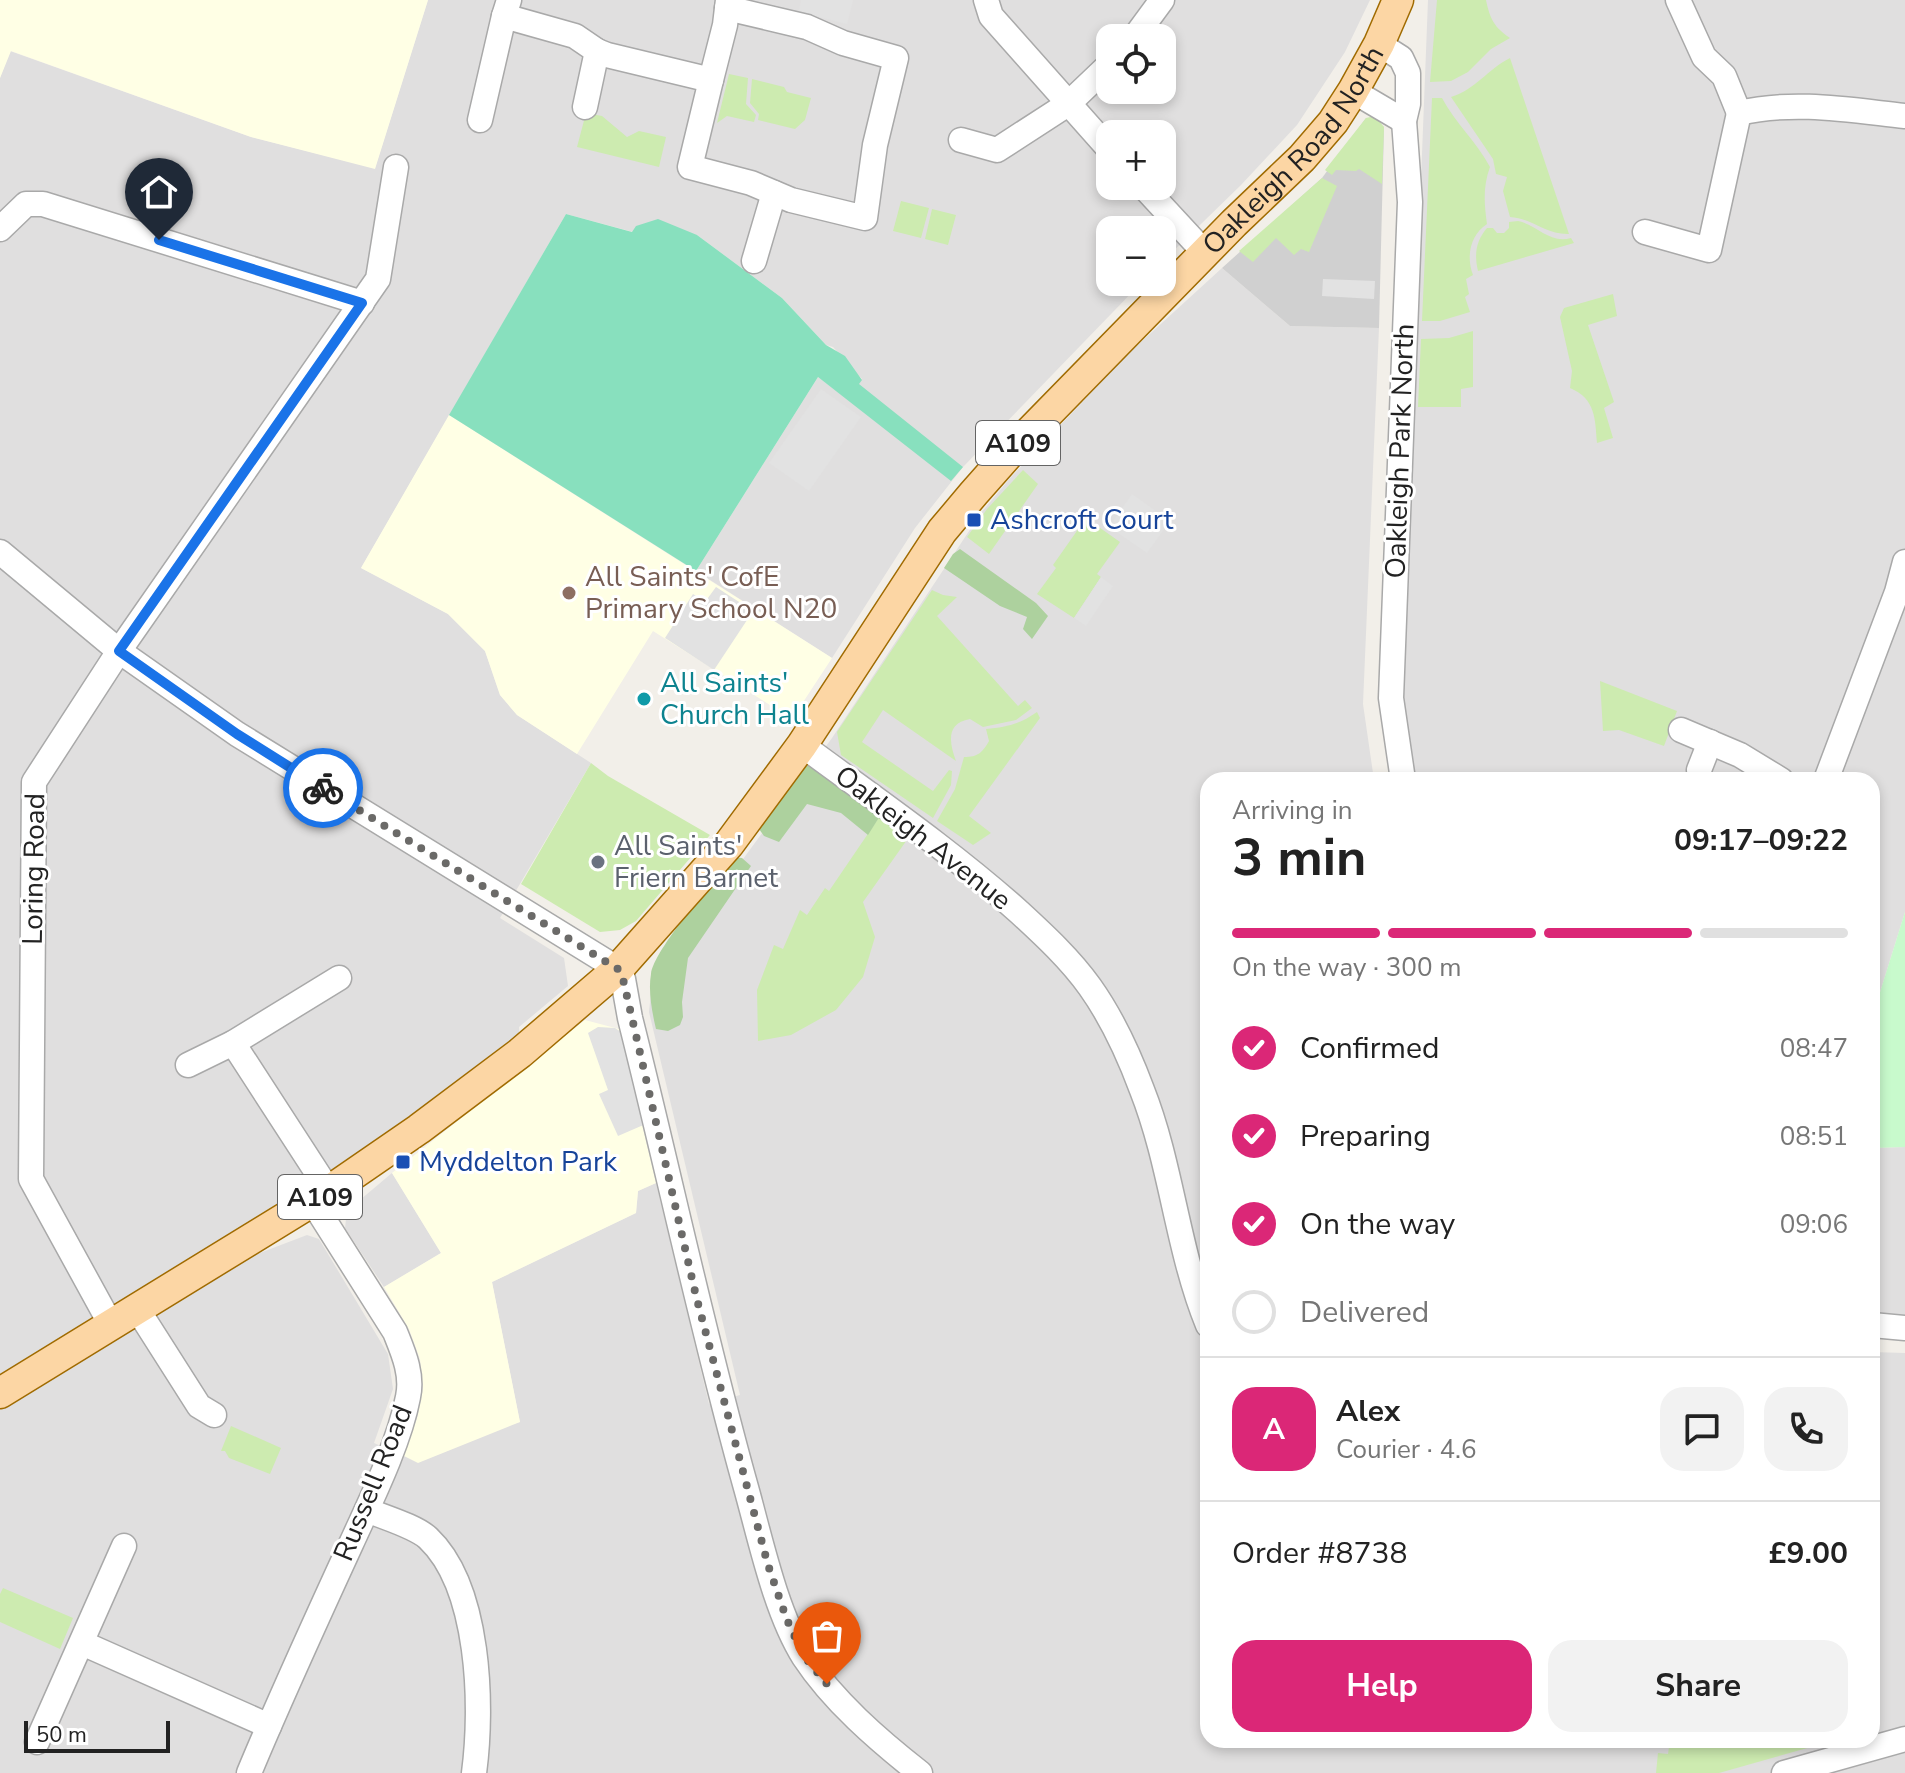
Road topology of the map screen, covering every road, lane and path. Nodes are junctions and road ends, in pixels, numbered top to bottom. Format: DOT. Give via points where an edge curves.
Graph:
graph roads {
  1 [pos="986,0"];
  2 [pos="1162,0"];
  3 [pos="1398,0"];
  4 [pos="1678,0"];
  5 [pos="727,4"];
  6 [pos="507,8"];
  7 [pos="1144,24"];
  8 [pos="1379,44"];
  9 [pos="597,51"];
  10 [pos="1096,77"];
  11 [pos="711,80"];
  12 [pos="1353,91"];
  13 [pos="1068,104"];
  14 [pos="585,107"];
  15 [pos="1406,112"];
  16 [pos="1739,113"];
  17 [pos="1905,116"];
  18 [pos="480,120"];
  19 [pos="1096,135"];
  20 [pos="961,140"];
  21 [pos="396,167"];
  22 [pos="774,193"];
  23 [pos="1156,200"];
  24 [pos="0,229"];
  25 [pos="1645,232"];
  26 [pos="1205,253"];
  27 [pos="754,261"];
  28 [pos="362,303"];
  29 [pos="0,552"];
  30 [pos="1905,562"];
  31 [pos="119,651"];
  32 [pos="1681,730"];
  33 [pos="1710,742"];
  34 [pos="802,745"];
  35 [pos="1699,770"];
  36 [pos="1402,772"];
  37 [pos="1768,772"];
  38 [pos="1829,772"];
  39 [pos="618,969"];
  40 [pos="339,978"];
  41 [pos="233,1043"];
  42 [pos="188,1065"];
  43 [pos="320,1196"];
  44 [pos="1200,1302"];
  45 [pos="136,1307"];
  46 [pos="110,1323"];
  47 [pos="1880,1326"];
  48 [pos="1905,1328"];
  49 [pos="0,1393"];
  50 [pos="214,1415"];
  51 [pos="367,1510"];
  52 [pos="124,1546"];
  53 [pos="82,1643"];
  54 [pos="269,1726"];
  55 [pos="37,1742"];
  56 [pos="1865,1748"];
  57 [pos="249,1773"];
  58 [pos="474,1773"];
  59 [pos="920,1773"];
  60 [pos="1784,1773"];
  1 -- 13 [label="street" via="991,16"];
  2 -- 7 [label="street"];
  3 -- 8 [label="main road, Oakleigh Road North / A109"];
  4 -- 16 [label="street" via="1704,57 1724,76"];
  5 -- 11 [label="street"];
  5 -- 22 [label="street" via="896,58 875,145 865,218"];
  6 -- 9 [label="street" via="575,36"];
  6 -- 18 [label="street"];
  8 -- 12 [label="main road, Oakleigh Road North / A109"];
  8 -- 15 [label="street, Oakleigh Park North" via="1405,65"];
  9 -- 11 [label="street"];
  9 -- 14 [label="street"];
  10 -- 13 [label="street"];
  11 -- 22 [label="street" via="690,167"];
  12 -- 15 [label="street"];
  12 -- 26 [label="main road, Oakleigh Road North / A109" via="1302,158"];
  13 -- 19 [label="street"];
  13 -- 20 [label="street" via="997,150"];
  15 -- 36 [label="street, Oakleigh Park North" via="1410,202 1391,698"];
  16 -- 17 [label="street" via="1798,105"];
  16 -- 25 [label="street" via="1709,250"];
  21 -- 28 [label="street, Loring Road" via="378,279"];
  22 -- 27 [label="street"];
  23 -- 26 [label="street"];
  24 -- 28 [label="street" via="26,204 43,204"];
  26 -- 34 [label="main road, Oakleigh Road North / A109" via="1013,449 942,531"];
  28 -- 31 [label="street, Loring Road"];
  29 -- 31 [label="street"];
  30 -- 38 [label="street"];
  31 -- 39 [label="street" via="237,734"];
  31 -- 46 [label="street, Loring Road" via="34,782 31,1179"];
  32 -- 33 [label="street"];
  33 -- 35 [label="street"];
  33 -- 37 [label="street"];
  34 -- 39 [label="main road, Oakleigh Road North / A109" via="729,844"];
  34 -- 44 [label="street, Oakleigh Avenue" via="969,868 1090,986 1142,1089"];
  39 -- 43 [label="main road, Oakleigh Road North / A109" via="520,1053"];
  39 -- 59 [label="street" via="727,1418 787,1620 804,1656 827,1684 889,1749"];
  40 -- 41 [label="street"];
  41 -- 42 [label="street"];
  41 -- 43 [label="street, Russell Road"];
  43 -- 45 [label="main road, Oakleigh Road North / A109"];
  43 -- 51 [label="street, Russell Road" via="395,1332 409,1377 409,1395"];
  45 -- 46 [label="main road, Oakleigh Road North / A109"];
  45 -- 50 [label="street" via="199,1406"];
  46 -- 49 [label="main road, Oakleigh Road North / A109"];
  47 -- 48 [label="street"];
  51 -- 54 [label="street, Russell Road"];
  51 -- 58 [label="street" via="425,1536 448,1561 474,1649 480,1711"];
  52 -- 53 [label="street"];
  53 -- 54 [label="street"];
  53 -- 55 [label="street"];
  54 -- 57 [label="street, Russell Road"];
  56 -- 60 [label="street"];
}
